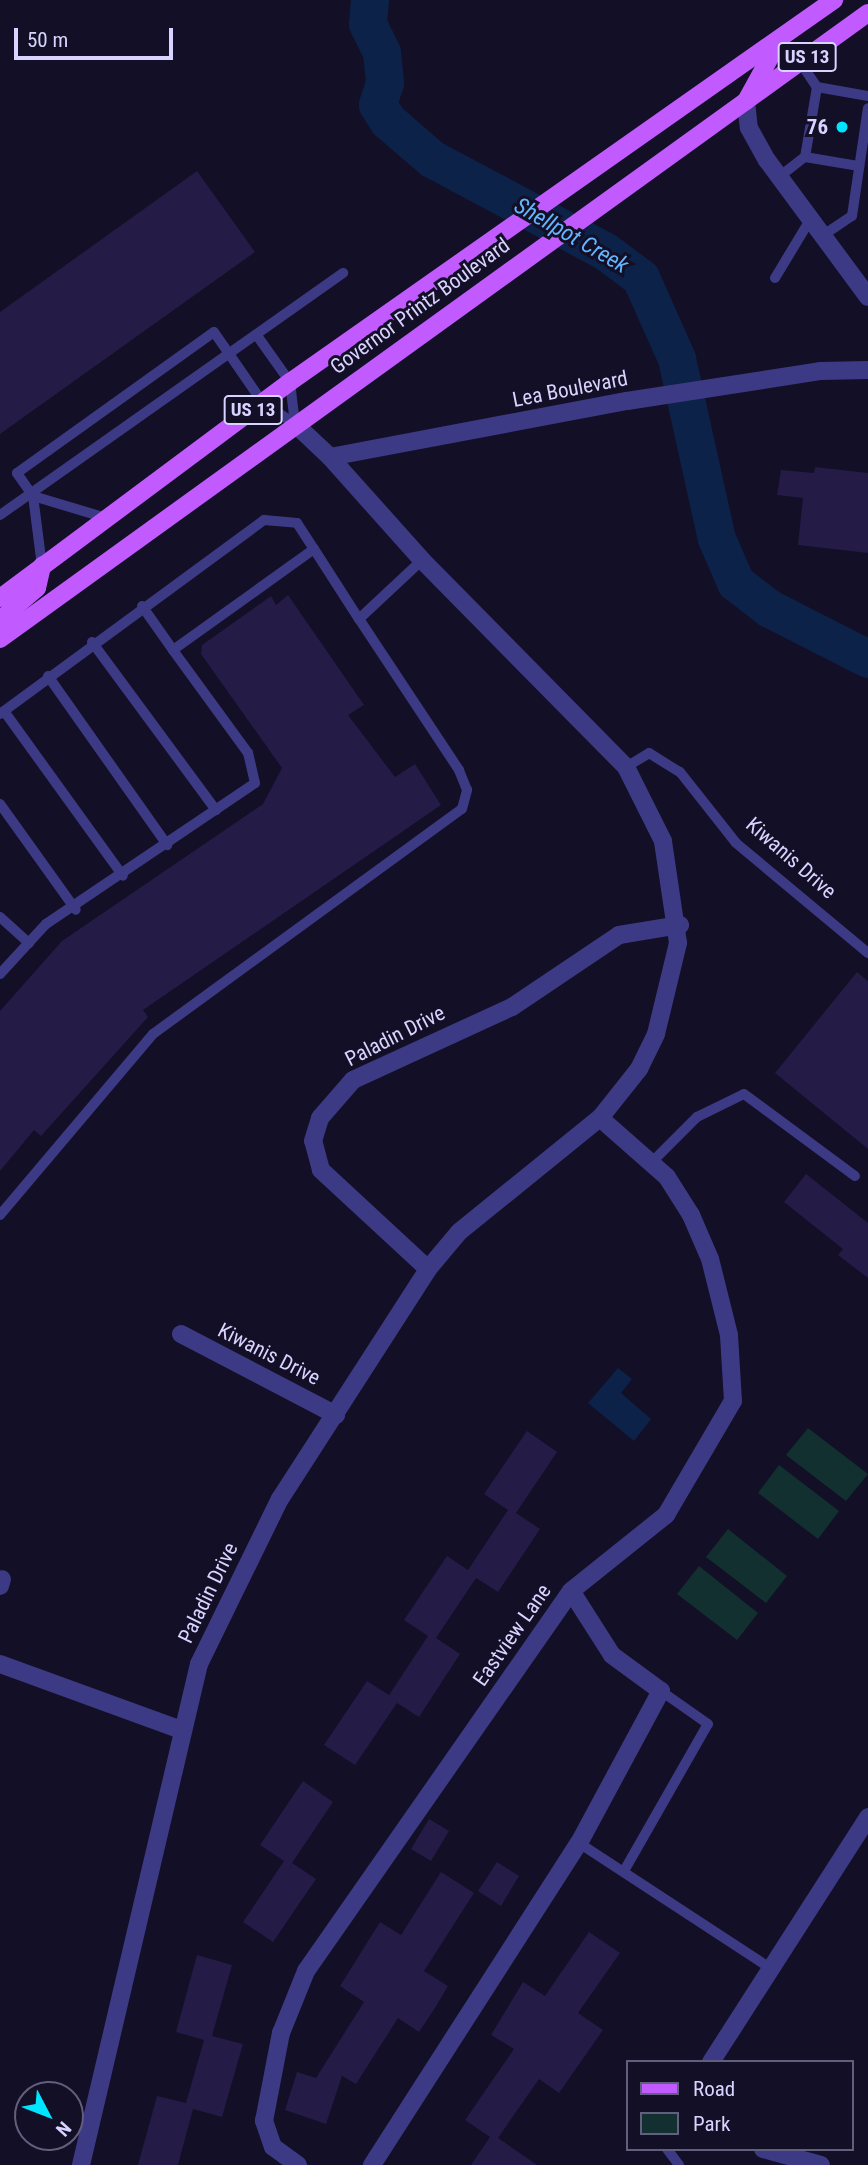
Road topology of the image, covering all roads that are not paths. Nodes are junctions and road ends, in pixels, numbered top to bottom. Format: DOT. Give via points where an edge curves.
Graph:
graph roads {
  1 [pos="834,0"];
  2 [pos="868,13"];
  3 [pos="783,35"];
  4 [pos="800,62"];
  5 [pos="817,87"];
  6 [pos="868,96"];
  7 [pos="746,101"];
  8 [pos="868,108"];
  9 [pos="805,157"];
  10 [pos="859,166"];
  11 [pos="779,177"];
  12 [pos="810,220"];
  13 [pos="822,236"];
  14 [pos="343,273"];
  15 [pos="775,278"];
  16 [pos="865,288"];
  17 [pos="258,337"];
  18 [pos="233,357"];
  19 [pos="868,370"];
  20 [pos="290,382"];
  21 [pos="263,403"];
  22 [pos="295,424"];
  23 [pos="330,457"];
  24 [pos="33,496"];
  25 [pos="0,515"];
  26 [pos="103,517"];
  27 [pos="314,549"];
  28 [pos="422,560"];
  29 [pos="42,566"];
  30 [pos="0,598"];
  31 [pos="142,606"];
  32 [pos="359,619"];
  33 [pos="0,620"];
  34 [pos="0,639"];
  35 [pos="92,642"];
  36 [pos="173,650"];
  37 [pos="47,676"];
  38 [pos="2,712"];
  39 [pos="626,767"];
  40 [pos="0,804"];
  41 [pos="216,810"];
  42 [pos="167,845"];
  43 [pos="123,876"];
  44 [pos="76,909"];
  45 [pos="0,917"];
  46 [pos="680,925"];
  47 [pos="29,943"];
  48 [pos="868,953"];
  49 [pos="0,974"];
  50 [pos="600,1118"];
  51 [pos="650,1163"];
  52 [pos="855,1176"];
  53 [pos="0,1215"];
  54 [pos="428,1269"];
  55 [pos="181,1334"];
  56 [pos="336,1415"];
  57 [pos="571,1591"];
  58 [pos="0,1664"];
  59 [pos="661,1690"];
  60 [pos="181,1730"];
  61 [pos="868,1817"];
  62 [pos="579,1843"];
  63 [pos="624,1871"];
  64 [pos="770,1968"];
  65 [pos="712,2060"];
  66 [pos="770,2151"];
  67 [pos="81,2165"];
  68 [pos="298,2165"];
  69 [pos="372,2165"];
  70 [pos="821,2165"];
  1 -- 3 [label="main road, Governor Printz Boulevard / US 13"];
  2 -- 4 [label="main road, Governor Printz Boulevard / US 13"];
  3 -- 7 [label="main road"];
  3 -- 20 [label="main road, Governor Printz Boulevard / US 13"];
  4 -- 5 [label="lane"];
  4 -- 7 [label="main road, Governor Printz Boulevard / US 13"];
  5 -- 6 [label="lane"];
  5 -- 9 [label="lane"];
  7 -- 11 [label="street" via="750,128"];
  7 -- 22 [label="main road, Governor Printz Boulevard / US 13"];
  8 -- 10 [label="lane" via="860,130"];
  9 -- 10 [label="lane"];
  9 -- 11 [label="lane"];
  10 -- 13 [label="lane" via="852,216"];
  11 -- 12 [label="street"];
  12 -- 13 [label="street"];
  12 -- 15 [label="lane"];
  13 -- 16 [label="street"];
  14 -- 17 [label="lane"];
  17 -- 18 [label="lane"];
  17 -- 20 [label="lane"];
  18 -- 21 [label="lane"];
  18 -- 24 [label="lane"];
  18 -- 24 [label="lane" via="214,332 17,473"];
  19 -- 23 [label="street, Lea Boulevard" via="627,401"];
  20 -- 21 [label="main road, Governor Printz Boulevard / US 13"];
  20 -- 22 [label="lane"];
  21 -- 22 [label="lane"];
  21 -- 26 [label="main road, Governor Printz Boulevard / US 13"];
  22 -- 23 [label="street"];
  22 -- 34 [label="main road, Governor Printz Boulevard / US 13"];
  23 -- 28 [label="street, Paladin Drive"];
  24 -- 25 [label="lane"];
  24 -- 26 [label="lane"];
  24 -- 29 [label="lane"];
  26 -- 29 [label="main road, Governor Printz Boulevard / US 13"];
  27 -- 31 [label="lane" via="297,523 264,520"];
  27 -- 32 [label="lane"];
  27 -- 36 [label="lane"];
  28 -- 32 [label="lane"];
  28 -- 39 [label="street, Paladin Drive"];
  29 -- 30 [label="main road, Governor Printz Boulevard / US 13"];
  29 -- 33 [label="main road" via="37,588"];
  31 -- 35 [label="lane"];
  31 -- 36 [label="lane"];
  32 -- 53 [label="lane" via="459,771 467,790 462,809 153,1034"];
  35 -- 37 [label="lane"];
  35 -- 41 [label="lane"];
  36 -- 41 [label="lane" via="256,771 255,783"];
  37 -- 38 [label="lane"];
  37 -- 42 [label="lane"];
  38 -- 43 [label="lane"];
  39 -- 46 [label="street, Paladin Drive" via="663,841"];
  39 -- 48 [label="lane, Kiwanis Drive" via="649,753 680,772 736,843"];
  40 -- 44 [label="lane"];
  41 -- 42 [label="lane"];
  42 -- 43 [label="lane"];
  43 -- 44 [label="lane"];
  44 -- 47 [label="lane" via="46,924"];
  45 -- 47 [label="lane"];
  46 -- 50 [label="street, Paladin Drive" via="656,1034 639,1069"];
  46 -- 54 [label="street, Paladin Drive" via="619,936 512,1007 354,1080 320,1118 313,1141 321,1170"];
  47 -- 49 [label="lane"];
  50 -- 51 [label="street, Eastview Lane"];
  50 -- 54 [label="street, Paladin Drive" via="459,1233"];
  51 -- 52 [label="lane" via="697,1116 744,1094"];
  51 -- 57 [label="street, Eastview Lane" via="686,1203 710,1259 729,1335 733,1402 666,1514"];
  54 -- 56 [label="street, Paladin Drive"];
  55 -- 56 [label="street, Kiwanis Drive"];
  56 -- 60 [label="street, Paladin Drive" via="280,1499 198,1664"];
  57 -- 59 [label="street" via="612,1655"];
  57 -- 68 [label="street, Eastview Lane" via="331,1932 290,2004 264,2121 273,2147"];
  58 -- 60 [label="street"];
  59 -- 62 [label="street"];
  59 -- 63 [label="lane" via="708,1724"];
  60 -- 67 [label="street, Paladin Drive"];
  61 -- 64 [label="street"];
  62 -- 63 [label="lane"];
  62 -- 69 [label="street"];
  63 -- 64 [label="lane"];
  64 -- 65 [label="street"];
  66 -- 70 [label="street"];
}
